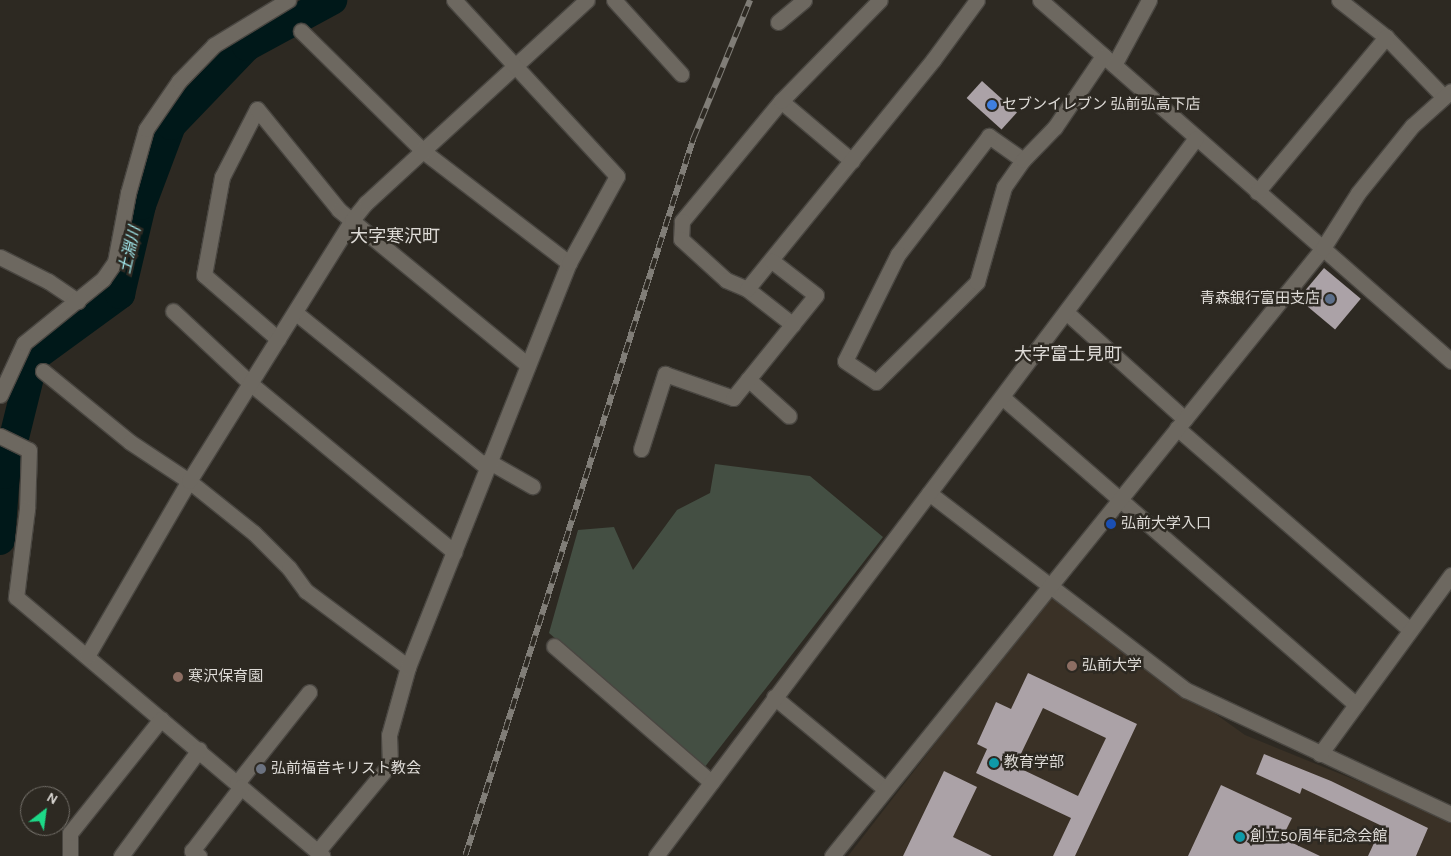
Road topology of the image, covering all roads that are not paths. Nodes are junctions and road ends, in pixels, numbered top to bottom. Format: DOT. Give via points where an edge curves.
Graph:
graph roads {
  1 [pos="288,0"];
  2 [pos="454,0"];
  3 [pos="587,0"];
  4 [pos="614,0"];
  5 [pos="804,0"];
  6 [pos="880,0"];
  7 [pos="977,0"];
  8 [pos="1040,0"];
  9 [pos="1149,0"];
  10 [pos="1339,0"];
  11 [pos="778,22"];
  12 [pos="301,31"];
  13 [pos="1386,37"];
  14 [pos="1108,61"];
  15 [pos="516,68"];
  16 [pos="681,74"];
  17 [pos="1447,93"];
  18 [pos="781,101"];
  19 [pos="1196,138"];
  20 [pos="424,151"];
  21 [pos="1023,160"];
  22 [pos="852,161"];
  23 [pos="1258,192"];
  24 [pos="352,220"];
  25 [pos="1323,248"];
  26 [pos="0,257"];
  27 [pos="772,261"];
  28 [pos="569,263"];
  29 [pos="748,289"];
  30 [pos="78,301"];
  31 [pos="173,311"];
  32 [pos="1066,312"];
  33 [pos="296,313"];
  34 [pos="793,325"];
  35 [pos="278,339"];
  36 [pos="1451,361"];
  37 [pos="528,365"];
  38 [pos="43,371"];
  39 [pos="748,379"];
  40 [pos="250,384"];
  41 [pos="0,395"];
  42 [pos="1002,397"];
  43 [pos="789,416"];
  44 [pos="1181,423"];
  45 [pos="0,436"];
  46 [pos="641,449"];
  47 [pos="487,464"];
  48 [pos="189,481"];
  49 [pos="532,486"];
  50 [pos="929,493"];
  51 [pos="1118,501"];
  52 [pos="454,552"];
  53 [pos="1451,575"];
  54 [pos="1051,584"];
  55 [pos="1410,630"];
  56 [pos="554,646"];
  57 [pos="87,656"];
  58 [pos="408,667"];
  59 [pos="309,692"];
  60 [pos="774,698"];
  61 [pos="1356,705"];
  62 [pos="162,719"];
  63 [pos="198,750"];
  64 [pos="1320,754"];
  65 [pos="711,782"];
  66 [pos="239,785"];
  67 [pos="884,788"];
  68 [pos="1451,814"];
  69 [pos="314,852"];
  70 [pos="70,856"];
  71 [pos="121,856"];
  72 [pos="200,856"];
  73 [pos="656,856"];
  74 [pos="832,856"];
  1 -- 30 [label="street" via="214,45 179,81 146,128 128,193 115,262 103,279"];
  2 -- 15 [label="street"];
  3 -- 15 [label="street"];
  4 -- 16 [label="street"];
  5 -- 11 [label="street"];
  6 -- 18 [label="street"];
  7 -- 22 [label="street"];
  8 -- 14 [label="street"];
  9 -- 14 [label="street"];
  10 -- 13 [label="street"];
  12 -- 20 [label="street"];
  13 -- 17 [label="street"];
  13 -- 23 [label="street"];
  14 -- 19 [label="street"];
  14 -- 21 [label="street" via="1055,127"];
  15 -- 20 [label="street"];
  15 -- 28 [label="street" via="617,176"];
  17 -- 25 [label="street" via="1412,126 1358,193"];
  18 -- 22 [label="street"];
  18 -- 29 [label="street" via="682,221 681,239 726,280"];
  19 -- 23 [label="street"];
  19 -- 32 [label="street"];
  20 -- 24 [label="street" via="366,203"];
  20 -- 28 [label="street"];
  21 -- 21 [label="street" via="989,136 898,254 845,361 876,382 977,282 1004,187"];
  22 -- 27 [label="street"];
  23 -- 25 [label="street"];
  24 -- 33 [label="street"];
  24 -- 35 [label="street" via="339,210 257,109 222,177 204,275"];
  24 -- 37 [label="street"];
  25 -- 36 [label="street"];
  25 -- 44 [label="street"];
  26 -- 30 [label="street" via="48,281"];
  27 -- 29 [label="street"];
  27 -- 34 [label="street" via="816,295"];
  28 -- 37 [label="street"];
  29 -- 34 [label="street"];
  30 -- 41 [label="street" via="24,343"];
  31 -- 40 [label="street"];
  32 -- 42 [label="street"];
  32 -- 44 [label="street"];
  33 -- 35 [label="street"];
  33 -- 47 [label="street"];
  34 -- 39 [label="street"];
  35 -- 40 [label="street"];
  37 -- 47 [label="street"];
  38 -- 48 [label="street" via="130,442"];
  39 -- 43 [label="street"];
  39 -- 46 [label="street" via="733,398 665,374"];
  40 -- 48 [label="street"];
  40 -- 52 [label="street"];
  42 -- 50 [label="street"];
  42 -- 51 [label="street"];
  44 -- 51 [label="street"];
  44 -- 55 [label="street"];
  45 -- 57 [label="street" via="29,450 27,509 16,598"];
  47 -- 49 [label="street"];
  47 -- 52 [label="street"];
  48 -- 57 [label="street"];
  48 -- 58 [label="street" via="254,533 289,568 306,592"];
  50 -- 54 [label="street"];
  50 -- 60 [label="street"];
  51 -- 54 [label="street"];
  51 -- 61 [label="street"];
  52 -- 58 [label="street"];
  53 -- 55 [label="street"];
  54 -- 64 [label="street" via="1186,690"];
  54 -- 67 [label="street"];
  55 -- 61 [label="street"];
  56 -- 65 [label="street"];
  57 -- 62 [label="street"];
  58 -- 69 [label="street" via="389,735 390,764"];
  59 -- 66 [label="street"];
  60 -- 65 [label="street"];
  60 -- 67 [label="street"];
  61 -- 64 [label="street"];
  62 -- 63 [label="street"];
  62 -- 70 [label="street" via="70,833"];
  63 -- 66 [label="street"];
  63 -- 71 [label="street"];
  64 -- 68 [label="street"];
  65 -- 73 [label="street"];
  66 -- 69 [label="street"];
  66 -- 72 [label="street" via="192,851"];
  67 -- 74 [label="street"];
}
